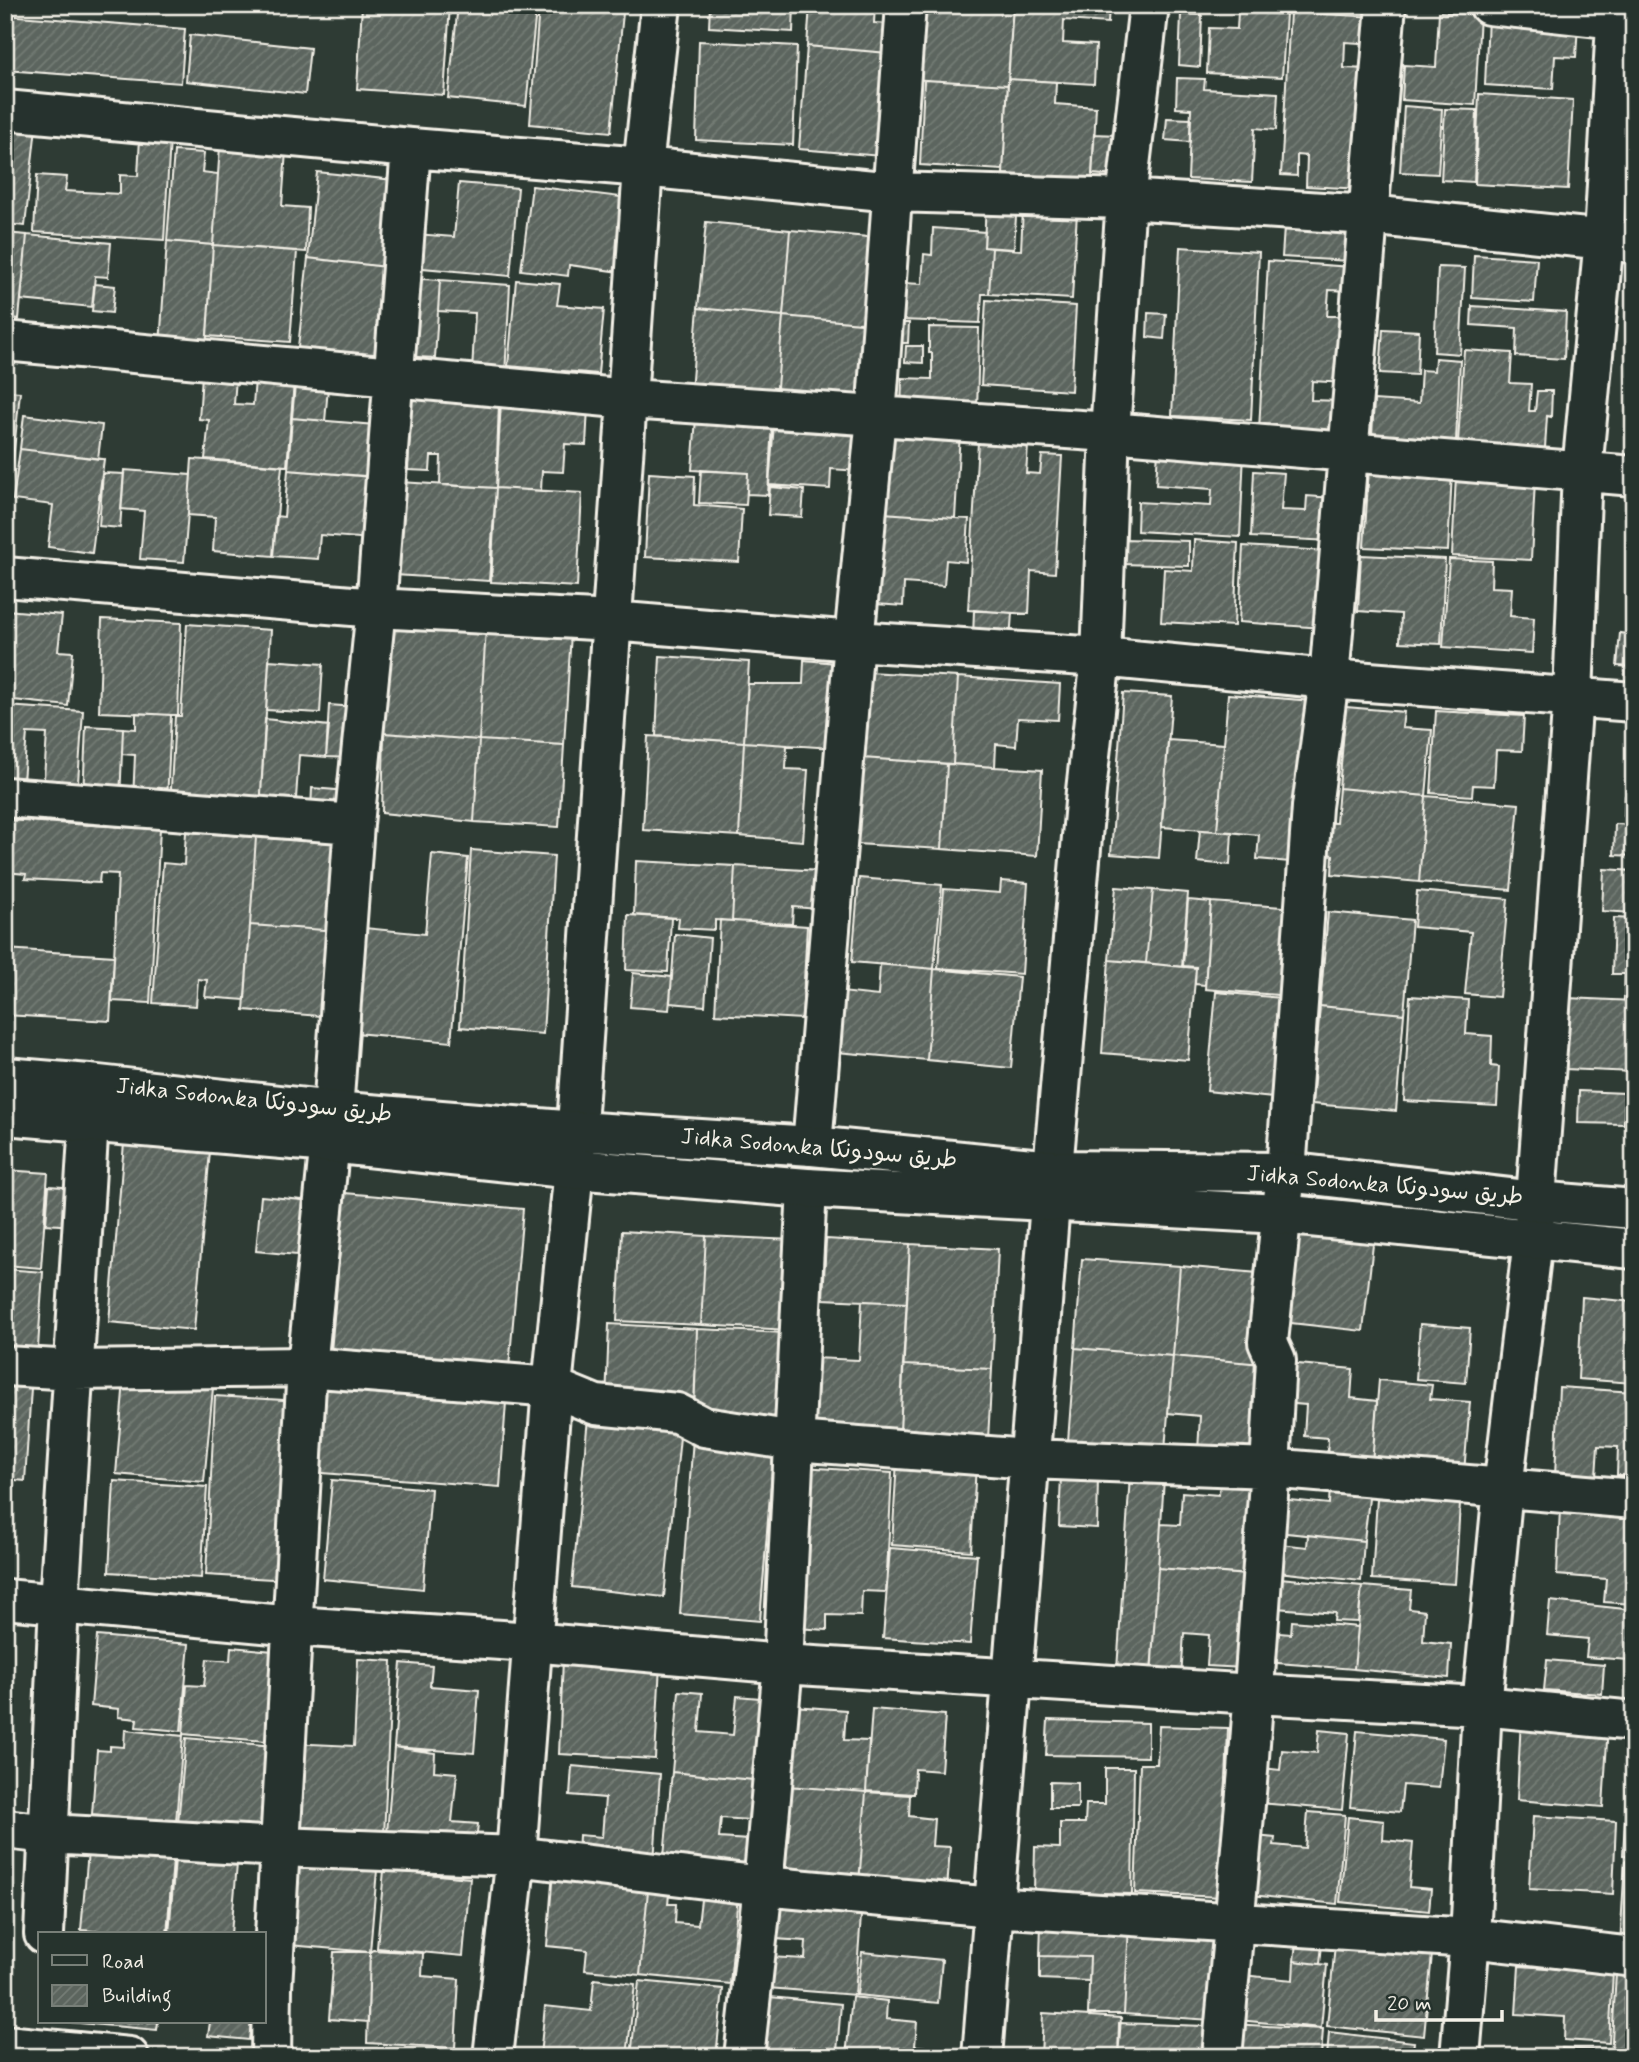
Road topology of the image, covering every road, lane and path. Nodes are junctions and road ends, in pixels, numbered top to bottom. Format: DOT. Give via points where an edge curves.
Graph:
graph roads {
  1 [pos="661,5"];
  2 [pos="906,5"];
  3 [pos="1149,5"];
  4 [pos="1386,5"];
  5 [pos="1489,5"];
  6 [pos="1622,15"];
  7 [pos="5,110"];
  8 [pos="411,148"];
  9 [pos="643,167"];
  10 [pos="893,192"];
  11 [pos="1126,199"];
  12 [pos="1370,215"];
  13 [pos="1619,240"];
  14 [pos="5,341"];
  15 [pos="392,379"];
  16 [pos="629,399"];
  17 [pos="876,417"];
  18 [pos="1110,432"];
  19 [pos="1348,453"];
  20 [pos="1582,471"];
  21 [pos="1634,477"];
  22 [pos="5,577"];
  23 [pos="376,608"];
  24 [pos="612,621"];
  25 [pos="854,641"];
  26 [pos="1101,657"];
  27 [pos="1329,679"];
  28 [pos="1573,696"];
  29 [pos="1634,702"];
  30 [pos="5,797"];
  31 [pos="354,824"];
  32 [pos="5,1077"];
  33 [pos="89,1084"];
  34 [pos="5,1115"];
  35 [pos="89,1121"];
  36 [pos="331,1127"];
  37 [pos="576,1131"];
  38 [pos="811,1146"];
  39 [pos="574,1169"];
  40 [pos="1286,1172"];
  41 [pos="1051,1186"];
  42 [pos="807,1188"];
  43 [pos="1536,1201"];
  44 [pos="1634,1209"];
  45 [pos="1280,1214"];
  46 [pos="1533,1240"];
  47 [pos="1634,1249"];
  48 [pos="5,1366"];
  49 [pos="307,1367"];
  50 [pos="74,1370"];
  51 [pos="552,1387"];
  52 [pos="794,1441"];
  53 [pos="1029,1459"];
  54 [pos="1270,1468"];
  55 [pos="1503,1488"];
  56 [pos="1634,1499"];
  57 [pos="5,1599"];
  58 [pos="59,1603"];
  59 [pos="294,1626"];
  60 [pos="531,1642"];
  61 [pos="783,1664"];
  62 [pos="1011,1679"];
  63 [pos="1253,1694"];
  64 [pos="1482,1706"];
  65 [pos="1634,1721"];
  66 [pos="5,1829"];
  67 [pos="49,1834"];
  68 [pos="280,1847"];
  69 [pos="516,1856"];
  70 [pos="763,1886"];
  71 [pos="993,1907"];
  72 [pos="1236,1922"];
  73 [pos="44,1932"];
  74 [pos="1470,1938"];
  75 [pos="1634,1956"];
  76 [pos="31,2043"];
  77 [pos="129,2057"];
  78 [pos="271,2057"];
  79 [pos="493,2057"];
  80 [pos="744,2057"];
  81 [pos="982,2057"];
  82 [pos="1222,2057"];
  83 [pos="1460,2057"];
  1 -- 9 [label="street"];
  2 -- 10 [label="street"];
  3 -- 11 [label="street"];
  4 -- 12 [label="street"];
  5 -- 6 [label="street"];
  6 -- 13 [label="street"];
  7 -- 8 [label="street"];
  8 -- 9 [label="street"];
  8 -- 15 [label="street"];
  9 -- 10 [label="street"];
  9 -- 16 [label="street"];
  10 -- 11 [label="street"];
  10 -- 17 [label="street"];
  11 -- 12 [label="street"];
  11 -- 18 [label="street"];
  12 -- 13 [label="street"];
  12 -- 19 [label="street"];
  13 -- 20 [label="street"];
  14 -- 15 [label="street"];
  15 -- 16 [label="street"];
  15 -- 23 [label="street"];
  16 -- 17 [label="street"];
  16 -- 24 [label="street"];
  17 -- 18 [label="street"];
  17 -- 25 [label="street"];
  18 -- 19 [label="street"];
  18 -- 26 [label="street"];
  19 -- 20 [label="street"];
  19 -- 27 [label="street"];
  20 -- 21 [label="street"];
  20 -- 28 [label="street"];
  22 -- 23 [label="street"];
  23 -- 24 [label="street"];
  23 -- 31 [label="street"];
  24 -- 25 [label="street"];
  24 -- 37 [label="street"];
  25 -- 26 [label="street"];
  25 -- 38 [label="street"];
  26 -- 27 [label="street"];
  26 -- 41 [label="street"];
  27 -- 28 [label="street"];
  27 -- 40 [label="street" via="1312,807"];
  28 -- 29 [label="street"];
  28 -- 43 [label="street"];
  30 -- 31 [label="street"];
  31 -- 36 [label="street"];
  32 -- 33 [label="street, Jidka Sodonka طريق سودونكا"];
  33 -- 35 [label="street"];
  33 -- 36 [label="street, Jidka Sodonka طريق سودونكا"];
  34 -- 35 [label="street, Jidka Sodonka طريق سودونكا"];
  35 -- 36 [label="street, Jidka Sodonka طريق سودونكا"];
  35 -- 50 [label="street"];
  36 -- 37 [label="street, Jidka Sodonka طريق سودونكا"];
  36 -- 39 [label="street, Jidka Sodonka طريق سودونكا"];
  36 -- 49 [label="street"];
  37 -- 38 [label="street, Jidka Sodonka طريق سودونكا"];
  37 -- 39 [label="street"];
  38 -- 41 [label="street, Jidka Sodonka طريق سودونكا"];
  39 -- 42 [label="street, Jidka Sodonka طريق سودونكا"];
  39 -- 51 [label="street"];
  40 -- 41 [label="street, Jidka Sodonka طريق سودونكا"];
  40 -- 43 [label="street, Jidka Sodonka طريق سودونكا"];
  40 -- 45 [label="street"];
  41 -- 42 [label="street, Jidka Sodonka طريق سودونكا"];
  41 -- 45 [label="street, Jidka Sodonka طريق سودونكا"];
  41 -- 53 [label="street"];
  42 -- 52 [label="street"];
  43 -- 44 [label="street, Jidka Sodonka طريق سودونكا"];
  43 -- 46 [label="street"];
  45 -- 46 [label="street, Jidka Sodonka طريق سودونكا"];
  45 -- 54 [label="street" via="1268,1342 1276,1360"];
  46 -- 47 [label="street, Jidka Sodonka طريق سودونكا"];
  46 -- 55 [label="street"];
  48 -- 50 [label="street"];
  49 -- 50 [label="street"];
  49 -- 51 [label="street"];
  49 -- 59 [label="street"];
  50 -- 58 [label="street"];
  51 -- 52 [label="street" via="596,1405 677,1413 704,1427"];
  51 -- 60 [label="street"];
  52 -- 53 [label="street"];
  52 -- 61 [label="street"];
  53 -- 54 [label="street"];
  53 -- 62 [label="street"];
  54 -- 55 [label="street"];
  54 -- 63 [label="street"];
  55 -- 56 [label="street"];
  55 -- 64 [label="street"];
  57 -- 58 [label="street"];
  58 -- 59 [label="street"];
  58 -- 67 [label="street"];
  59 -- 60 [label="street"];
  59 -- 68 [label="street"];
  60 -- 61 [label="street"];
  60 -- 69 [label="street"];
  61 -- 62 [label="street"];
  61 -- 70 [label="street"];
  62 -- 63 [label="street"];
  62 -- 71 [label="street"];
  63 -- 64 [label="street"];
  63 -- 72 [label="street"];
  64 -- 65 [label="street"];
  64 -- 74 [label="street"];
  66 -- 67 [label="street"];
  67 -- 68 [label="street"];
  67 -- 73 [label="street"];
  68 -- 69 [label="street"];
  68 -- 78 [label="street"];
  69 -- 70 [label="street"];
  69 -- 79 [label="street"];
  70 -- 71 [label="street"];
  70 -- 80 [label="street"];
  71 -- 72 [label="street"];
  71 -- 81 [label="street"];
  72 -- 74 [label="street"];
  72 -- 82 [label="street"];
  74 -- 75 [label="street"];
  74 -- 83 [label="street"];
  76 -- 77 [label="street"];
}
